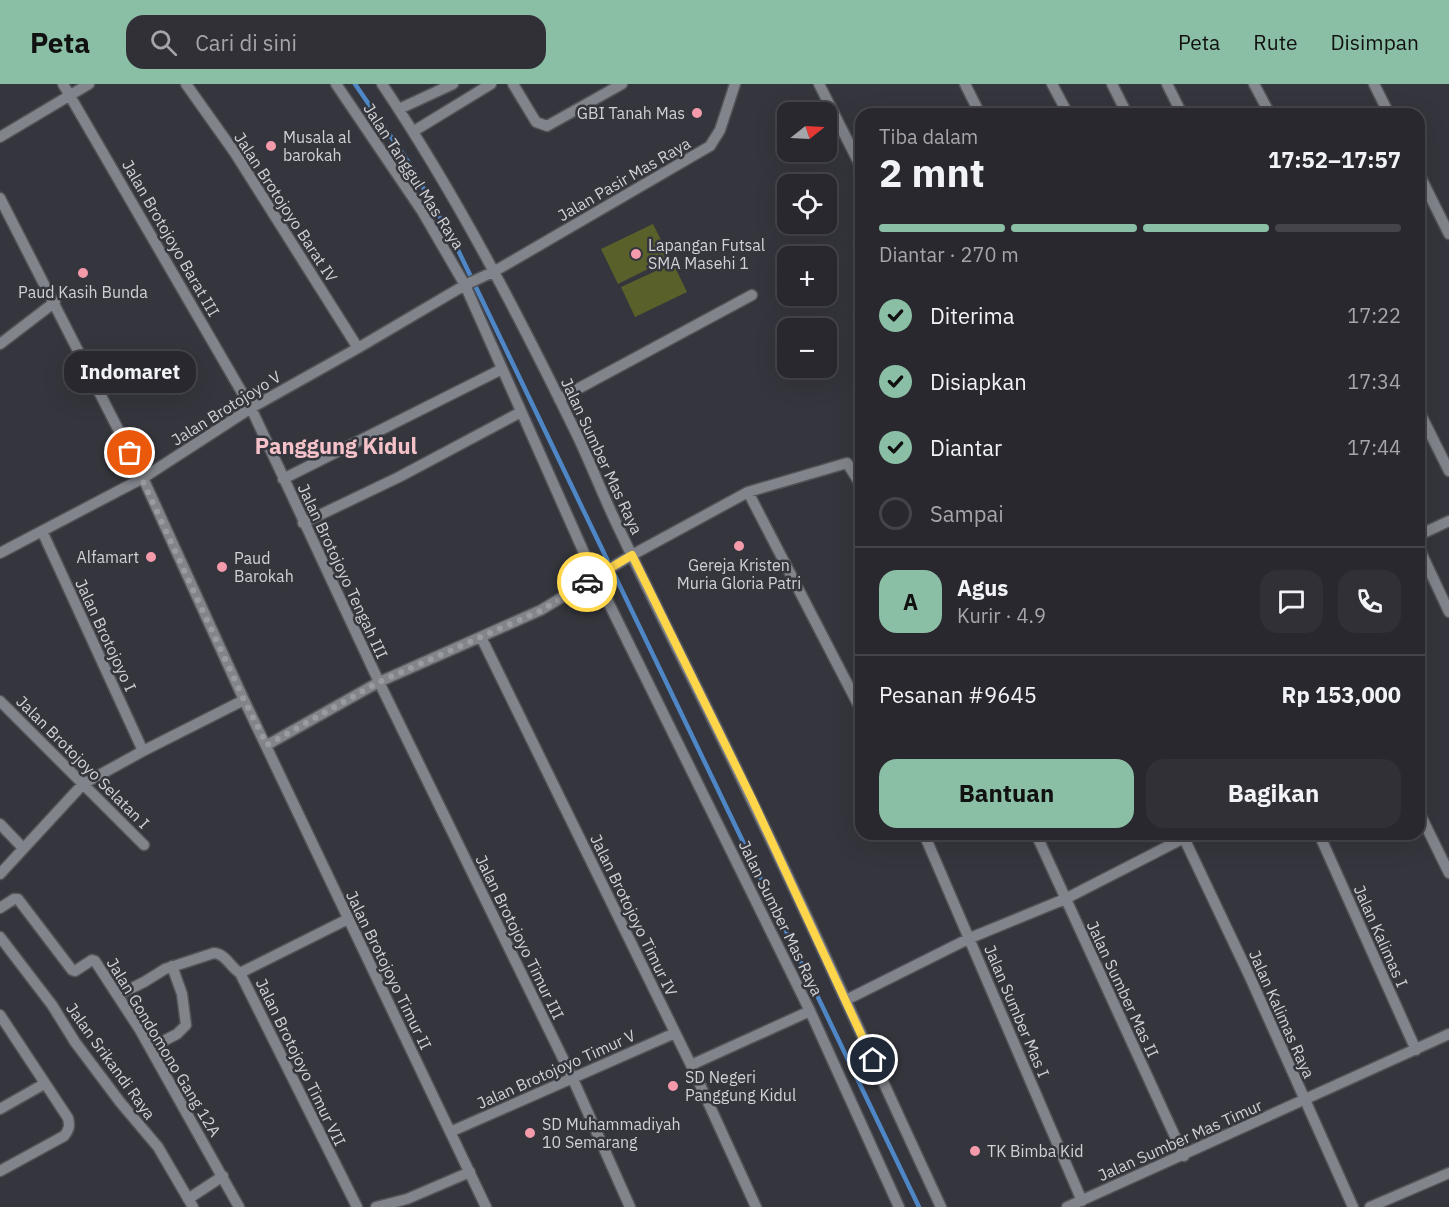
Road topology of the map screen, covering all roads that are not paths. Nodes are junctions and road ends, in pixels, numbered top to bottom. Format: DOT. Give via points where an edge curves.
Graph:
graph roads {
  1 [pos="63,84"];
  2 [pos="89,84"];
  3 [pos="186,84"];
  4 [pos="336,84"];
  5 [pos="382,84"];
  6 [pos="454,84"];
  7 [pos="490,84"];
  8 [pos="513,84"];
  9 [pos="622,84"];
  10 [pos="734,84"];
  11 [pos="819,84"];
  12 [pos="965,84"];
  13 [pos="1052,84"];
  14 [pos="1112,84"];
  15 [pos="1167,84"];
  16 [pos="1254,84"];
  17 [pos="1374,84"];
  18 [pos="71,95"];
  19 [pos="463,100"];
  20 [pos="977,108"];
  21 [pos="1065,108"];
  22 [pos="1123,108"];
  23 [pos="1179,108"];
  24 [pos="1267,108"];
  25 [pos="1386,108"];
  26 [pos="399,109"];
  27 [pos="414,131"];
  28 [pos="0,137"];
  29 [pos="855,155"];
  30 [pos="1425,186"];
  31 [pos="0,198"];
  32 [pos="1449,234"];
  33 [pos="490,273"];
  34 [pos="466,285"];
  35 [pos="752,295"];
  36 [pos="55,302"];
  37 [pos="0,344"];
  38 [pos="358,348"];
  39 [pos="502,369"];
  40 [pos="559,399"];
  41 [pos="251,408"];
  42 [pos="521,412"];
  43 [pos="1425,423"];
  44 [pos="1449,471"];
  45 [pos="855,476"];
  46 [pos="143,478"];
  47 [pos="284,479"];
  48 [pos="748,492"];
  49 [pos="1449,521"];
  50 [pos="303,523"];
  51 [pos="42,531"];
  52 [pos="1425,533"];
  53 [pos="0,553"];
  54 [pos="630,557"];
  55 [pos="1425,561"];
  56 [pos="597,576"];
  57 [pos="1449,612"];
  58 [pos="482,637"];
  59 [pos="379,682"];
  60 [pos="855,698"];
  61 [pos="244,700"];
  62 [pos="0,701"];
  63 [pos="267,745"];
  64 [pos="143,752"];
  65 [pos="83,784"];
  66 [pos="0,824"];
  67 [pos="1425,824"];
  68 [pos="927,840"];
  69 [pos="1039,840"];
  70 [pos="1176,840"];
  71 [pos="1185,840"];
  72 [pos="1322,840"];
  73 [pos="144,845"];
  74 [pos="23,848"];
  75 [pos="1449,873"];
  76 [pos="0,874"];
  77 [pos="1065,899"];
  78 [pos="0,908"];
  79 [pos="348,920"];
  80 [pos="0,937"];
  81 [pos="970,938"];
  82 [pos="172,966"];
  83 [pos="240,973"];
  84 [pos="118,995"];
  85 [pos="846,1000"];
  86 [pos="810,1011"];
  87 [pos="0,1015"];
  88 [pos="675,1033"];
  89 [pos="1449,1035"];
  90 [pos="150,1048"];
  91 [pos="1416,1050"];
  92 [pos="690,1065"];
  93 [pos="572,1077"];
  94 [pos="44,1084"];
  95 [pos="1305,1100"];
  96 [pos="0,1109"];
  97 [pos="450,1132"];
  98 [pos="1184,1156"];
  99 [pos="0,1171"];
  100 [pos="470,1173"];
  101 [pos="1449,1173"];
  102 [pos="223,1176"];
  103 [pos="1082,1201"];
  104 [pos="190,1203"];
  105 [pos="239,1207"];
  106 [pos="357,1207"];
  107 [pos="376,1207"];
  108 [pos="486,1207"];
  109 [pos="630,1207"];
  110 [pos="756,1207"];
  111 [pos="899,1207"];
  112 [pos="941,1207"];
  113 [pos="1067,1207"];
  114 [pos="1353,1207"];
  115 [pos="1370,1207"];
  1 -- 18 [label="street, Jalan Brotojoyo Barat III"];
  2 -- 18 [label="street"];
  3 -- 38 [label="street, Jalan Brotojoyo Barat IV" via="235,153"];
  4 -- 34 [label="street, Jalan Tanggul Mas Raya" via="422,211"];
  5 -- 26 [label="street, Jalan Tanggul Mas Raya"];
  6 -- 19 [label="street"];
  6 -- 26 [label="street"];
  7 -- 19 [label="street"];
  8 -- 9 [label="street" via="536,122 547,126"];
  10 -- 33 [label="street, Jalan Pasir Mas Raya" via="720,130 710,146"];
  11 -- 29 [label="street"];
  12 -- 20 [label="street"];
  13 -- 21 [label="street"];
  14 -- 22 [label="street"];
  15 -- 23 [label="street"];
  16 -- 24 [label="street"];
  17 -- 25 [label="street"];
  18 -- 28 [label="street"];
  18 -- 41 [label="street, Jalan Brotojoyo Barat III"];
  19 -- 27 [label="street"];
  26 -- 27 [label="street, Jalan Tanggul Mas Raya"];
  27 -- 33 [label="street, Jalan Tanggul Mas Raya"];
  30 -- 32 [label="street"];
  31 -- 36 [label="street, Jalan Brotojoyo Timur II"];
  33 -- 34 [label="street, Jalan Pasir Mas Raya"];
  33 -- 40 [label="street, Jalan Sumber Mas Raya"];
  34 -- 38 [label="street, Jalan Brotojoyo V"];
  34 -- 39 [label="street, Jalan Sumber Mas Raya"];
  35 -- 40 [label="street"];
  36 -- 37 [label="street"];
  36 -- 46 [label="street, Jalan Brotojoyo Timur II"];
  38 -- 41 [label="street, Jalan Brotojoyo V"];
  39 -- 42 [label="street, Jalan Sumber Mas Raya"];
  39 -- 47 [label="street"];
  40 -- 54 [label="street, Jalan Sumber Mas Raya"];
  41 -- 46 [label="street, Jalan Brotojoyo V"];
  41 -- 47 [label="street, Jalan Brotojoyo Tengah III"];
  42 -- 50 [label="street"];
  42 -- 56 [label="street, Jalan Sumber Mas Raya"];
  43 -- 44 [label="street"];
  45 -- 48 [label="street" via="847,463"];
  46 -- 51 [label="street, Jalan Brotojoyo V"];
  46 -- 61 [label="street, Jalan Brotojoyo Timur II"];
  47 -- 50 [label="street, Jalan Brotojoyo Tengah III"];
  48 -- 54 [label="street"];
  48 -- 60 [label="street"];
  49 -- 52 [label="street"];
  50 -- 59 [label="street, Jalan Brotojoyo Tengah III"];
  51 -- 53 [label="street, Jalan Brotojoyo V"];
  51 -- 64 [label="street, Jalan Brotojoyo I"];
  54 -- 56 [label="street"];
  54 -- 85 [label="street, Jalan Sumber Mas Raya" via="752,799"];
  55 -- 57 [label="street"];
  56 -- 58 [label="street" via="542,610"];
  56 -- 86 [label="street, Jalan Sumber Mas Raya"];
  58 -- 59 [label="street"];
  58 -- 88 [label="street, Jalan Brotojoyo Timur IV"];
  59 -- 63 [label="street"];
  59 -- 93 [label="street, Jalan Brotojoyo Timur III"];
  61 -- 63 [label="street, Jalan Brotojoyo Timur II"];
  61 -- 64 [label="street"];
  62 -- 65 [label="street, Jalan Brotojoyo Selatan I"];
  63 -- 79 [label="street, Jalan Brotojoyo Timur II"];
  64 -- 65 [label="street"];
  65 -- 73 [label="street, Jalan Brotojoyo Selatan I"];
  65 -- 74 [label="street"];
  66 -- 74 [label="street"];
  67 -- 75 [label="street"];
  68 -- 81 [label="street, Jalan Sumber Mas I"];
  69 -- 77 [label="street, Jalan Sumber Mas II"];
  70 -- 77 [label="street"];
  71 -- 95 [label="street, Jalan Kalimas Raya"];
  72 -- 91 [label="street, Jalan Kalimas I"];
  74 -- 76 [label="street"];
  77 -- 81 [label="street"];
  77 -- 98 [label="street, Jalan Sumber Mas II"];
  78 -- 84 [label="street, Jalan Gondomono Gang 12A" via="18,899 72,970 94,960"];
  79 -- 83 [label="street, Jalan Brotojoyo Timur VII"];
  79 -- 97 [label="street, Jalan Brotojoyo Timur II"];
  80 -- 104 [label="street, Jalan Srikandi Raya" via="120,1102 158,1147"];
  81 -- 85 [label="street"];
  81 -- 103 [label="street, Jalan Sumber Mas I"];
  82 -- 83 [label="street" via="218,953"];
  82 -- 84 [label="street"];
  82 -- 90 [label="street" via="182,994 186,1024 177,1034"];
  83 -- 106 [label="street, Jalan Brotojoyo Timur VII"];
  84 -- 90 [label="street, Jalan Gondomono Gang 12A"];
  85 -- 112 [label="street, Jalan Sumber Mas Raya"];
  86 -- 92 [label="street"];
  86 -- 111 [label="street, Jalan Sumber Mas Raya"];
  87 -- 94 [label="street"];
  88 -- 92 [label="street, Jalan Brotojoyo Timur IV"];
  88 -- 93 [label="street, Jalan Brotojoyo Timur V"];
  89 -- 91 [label="street, Jalan Sumber Mas Timur"];
  90 -- 102 [label="street, Jalan Gondomono Gang 12A"];
  91 -- 95 [label="street, Jalan Sumber Mas Timur"];
  92 -- 110 [label="street, Jalan Brotojoyo Timur IV"];
  93 -- 97 [label="street, Jalan Brotojoyo Timur V"];
  93 -- 109 [label="street, Jalan Brotojoyo Timur III"];
  94 -- 96 [label="street"];
  94 -- 99 [label="street" via="68,1118 69,1130"];
  95 -- 98 [label="street, Jalan Sumber Mas Timur"];
  95 -- 114 [label="street, Jalan Kalimas Raya"];
  97 -- 100 [label="street, Jalan Brotojoyo Timur II"];
  98 -- 103 [label="street, Jalan Sumber Mas Timur"];
  100 -- 107 [label="street"];
  100 -- 108 [label="street, Jalan Brotojoyo Timur II"];
  101 -- 115 [label="street"];
  102 -- 104 [label="street"];
  102 -- 105 [label="street, Jalan Gondomono Gang 12A"];
  103 -- 113 [label="street, Jalan Sumber Mas Timur"];
}
